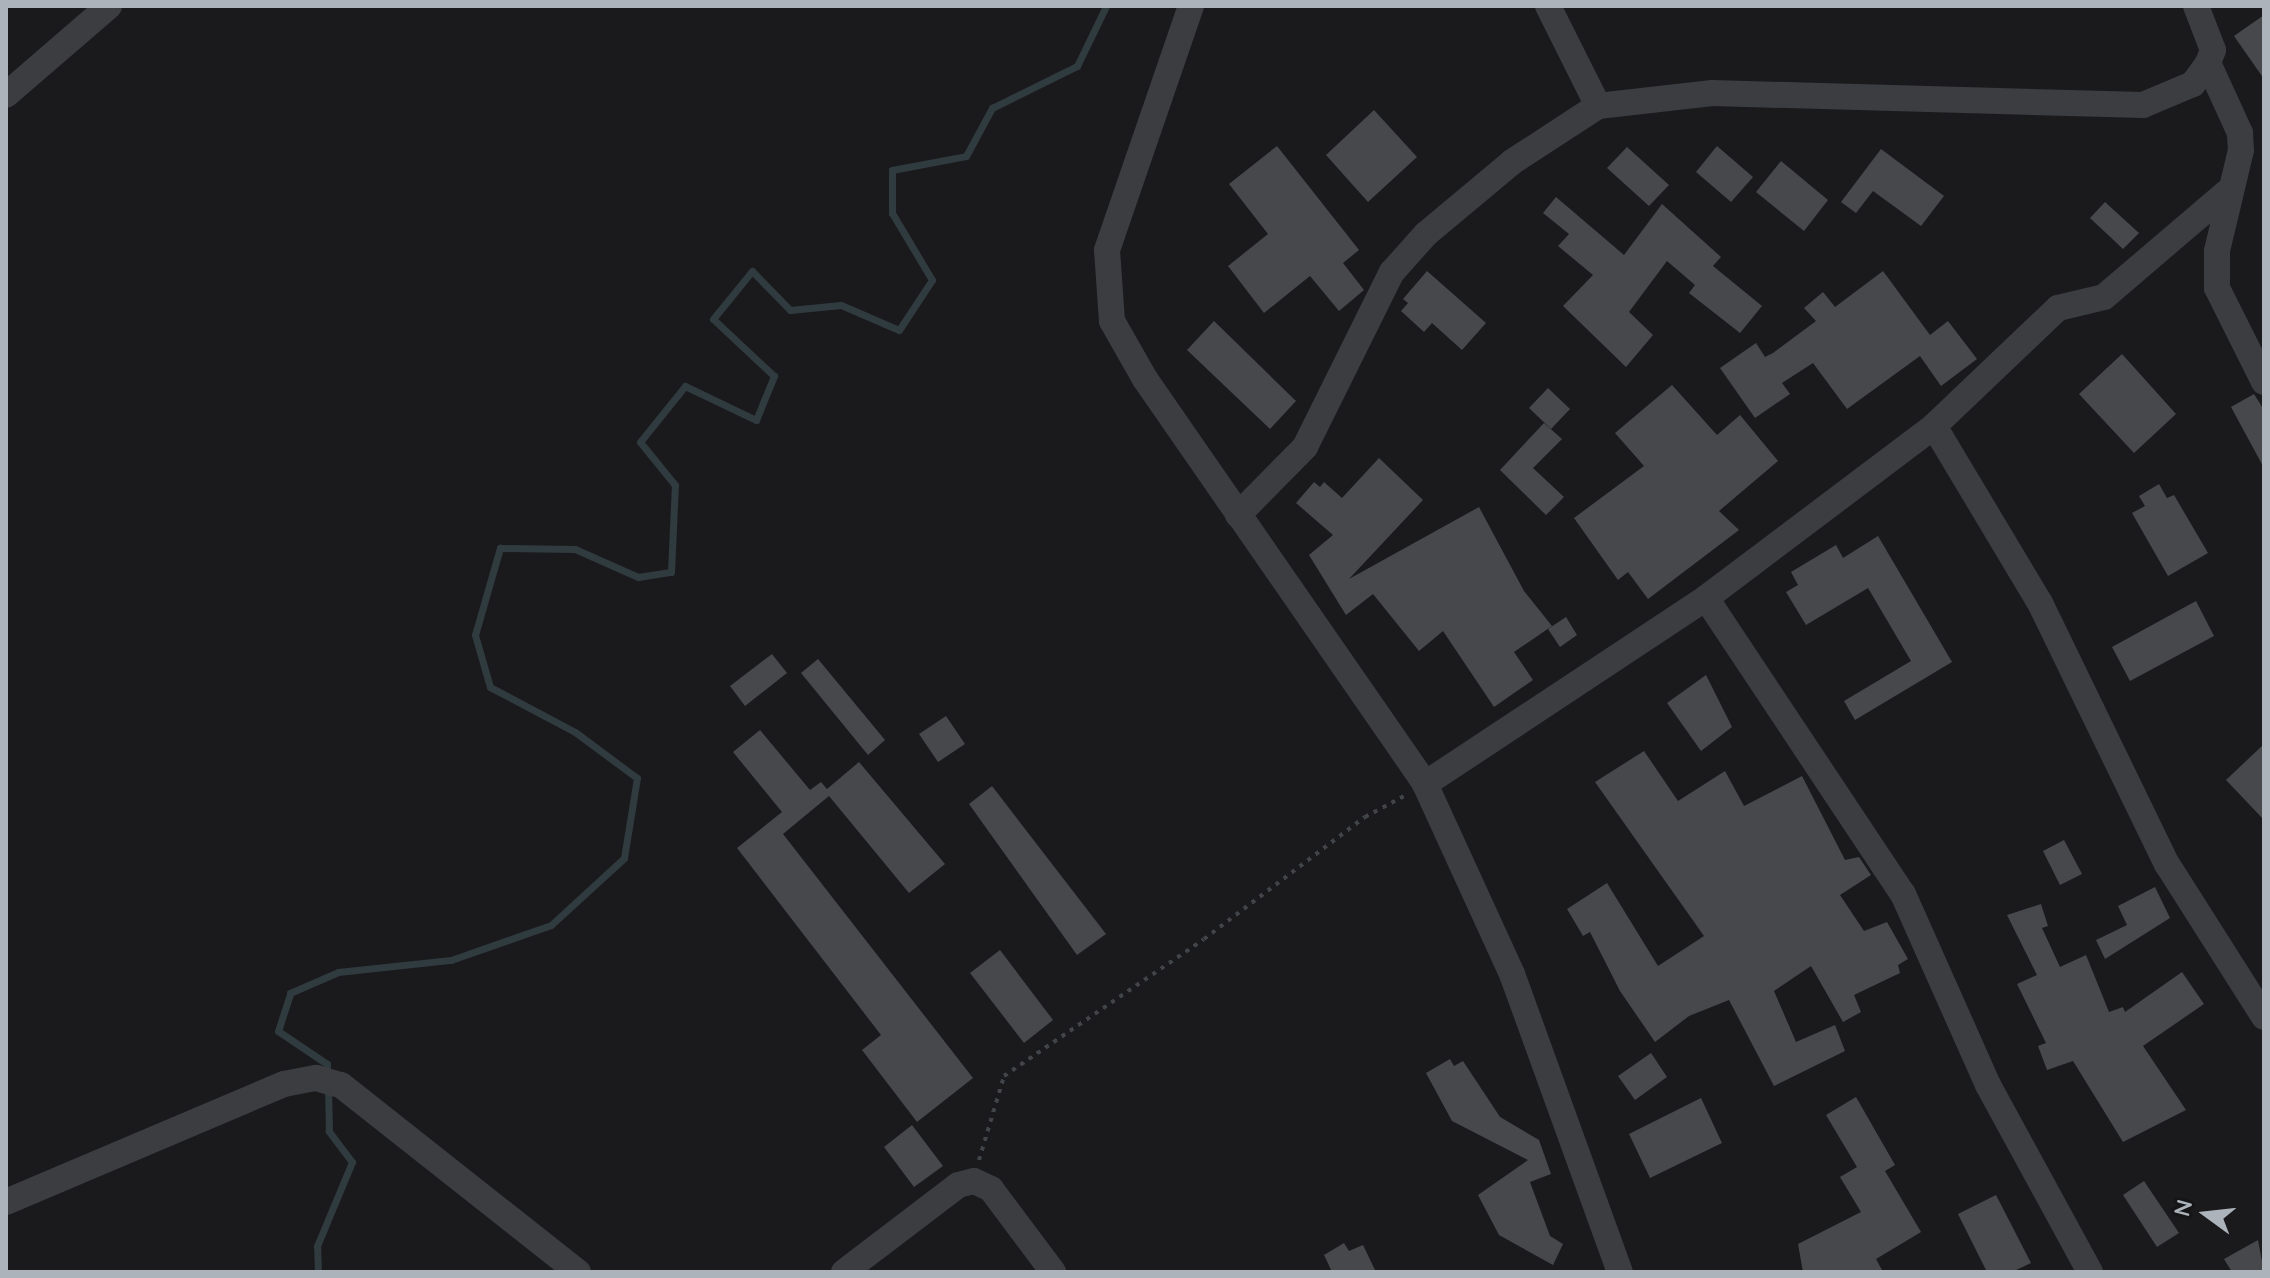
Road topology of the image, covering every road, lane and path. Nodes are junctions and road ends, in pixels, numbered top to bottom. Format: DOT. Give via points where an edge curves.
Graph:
graph roads {
  1 [pos="109,6"];
  2 [pos="1191,6"];
  3 [pos="1548,6"];
  4 [pos="2196,6"];
  5 [pos="2208,63"];
  6 [pos="6,95"];
  7 [pos="1598,106"];
  8 [pos="2227,192"];
  9 [pos="2264,382"];
  10 [pos="1934,426"];
  11 [pos="1238,515"];
  12 [pos="1706,598"];
  13 [pos="1425,784"];
  14 [pos="2264,1017"];
  15 [pos="974,1181"];
  16 [pos="6,1202"];
  17 [pos="578,1272"];
  18 [pos="844,1272"];
  19 [pos="1053,1272"];
  20 [pos="1620,1272"];
  21 [pos="2090,1272"];
  1 -- 6 [label="street"];
  2 -- 11 [label="street" via="1107,250 1112,321"];
  3 -- 7 [label="street"];
  4 -- 5 [label="street" via="2213,50"];
  5 -- 7 [label="street" via="2193,84 2143,105 1712,93"];
  5 -- 8 [label="street" via="2240,133"];
  7 -- 11 [label="street" via="1512,162 1400,263 1348,351 1305,447"];
  8 -- 9 [label="street" via="2217,288"];
  8 -- 10 [label="street" via="2104,297 2058,308 2039,323"];
  10 -- 12 [label="street"];
  10 -- 14 [label="street" via="2040,603 2167,864"];
  11 -- 13 [label="street"];
  12 -- 13 [label="street"];
  12 -- 21 [label="street" via="1903,894 1988,1085"];
  13 -- 15 [label="path" via="1365,817 1204,939 1004,1076"];
  13 -- 20 [label="street" via="1512,974"];
  15 -- 18 [label="street" via="958,1185"];
  15 -- 19 [label="street" via="991,1189"];
  16 -- 17 [label="street" via="284,1084 316,1078 341,1085"];
}
